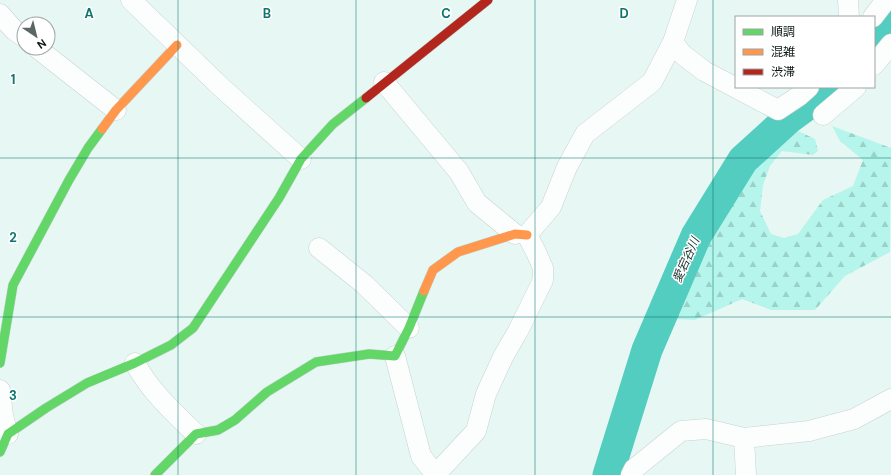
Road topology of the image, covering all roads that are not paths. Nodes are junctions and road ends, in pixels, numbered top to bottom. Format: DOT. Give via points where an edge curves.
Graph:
graph roads {
  1 [pos="130,0"];
  2 [pos="488,0"];
  3 [pos="687,0"];
  4 [pos="848,0"];
  5 [pos="886,0"];
  6 [pos="0,14"];
  7 [pos="849,16"];
  8 [pos="874,16"];
  9 [pos="16,31"];
  10 [pos="673,42"];
  11 [pos="891,44"];
  12 [pos="177,45"];
  13 [pos="47,56"];
  14 [pos="875,65"];
  15 [pos="384,82"];
  16 [pos="735,88"];
  17 [pos="735,88"];
  18 [pos="808,88"];
  19 [pos="855,88"];
  20 [pos="116,110"];
  21 [pos="823,115"];
  22 [pos="301,159"];
  23 [pos="521,235"];
  24 [pos="319,248"];
  25 [pos="409,328"];
  26 [pos="395,356"];
  27 [pos="0,363"];
  28 [pos="135,363"];
  29 [pos="0,390"];
  30 [pos="891,399"];
  31 [pos="8,434"];
  32 [pos="196,434"];
  33 [pos="744,438"];
  34 [pos="0,452"];
  35 [pos="435,474"];
  36 [pos="155,475"];
  37 [pos="631,475"];
  38 [pos="746,475"];
  1 -- 12 [label="street"];
  2 -- 15 [label="street"];
  3 -- 10 [label="street"];
  4 -- 7 [label="street"];
  5 -- 8 [label="street"];
  6 -- 9 [label="street"];
  10 -- 16 [label="street" via="682,54 704,72"];
  10 -- 23 [label="street" via="652,82 585,134 567,167 551,207"];
  11 -- 14 [label="street"];
  12 -- 20 [label="street"];
  12 -- 22 [label="street"];
  13 -- 20 [label="street"];
  15 -- 22 [label="street" via="333,124"];
  15 -- 23 [label="street" via="459,172 477,203"];
  17 -- 18 [label="street" via="778,110"];
  19 -- 21 [label="street"];
  20 -- 27 [label="street" via="88,148 69,180 13,284"];
  22 -- 28 [label="street" via="280,198 192,328 171,344"];
  23 -- 25 [label="street" via="458,252 433,270"];
  23 -- 35 [label="street" via="536,252 543,268 543,280 486,394 476,431"];
  24 -- 25 [label="street" via="364,284"];
  25 -- 26 [label="street"];
  26 -- 32 [label="street" via="369,354 316,362 267,392 235,420 218,430"];
  26 -- 35 [label="street" via="421,456"];
  28 -- 31 [label="street" via="87,383"];
  28 -- 32 [label="street" via="160,400"];
  29 -- 31 [label="street"];
  30 -- 33 [label="street" via="847,421 809,431"];
  31 -- 34 [label="street"];
  32 -- 36 [label="street"];
  33 -- 37 [label="street" via="706,429 681,432 634,469"];
  33 -- 38 [label="street"];
}
